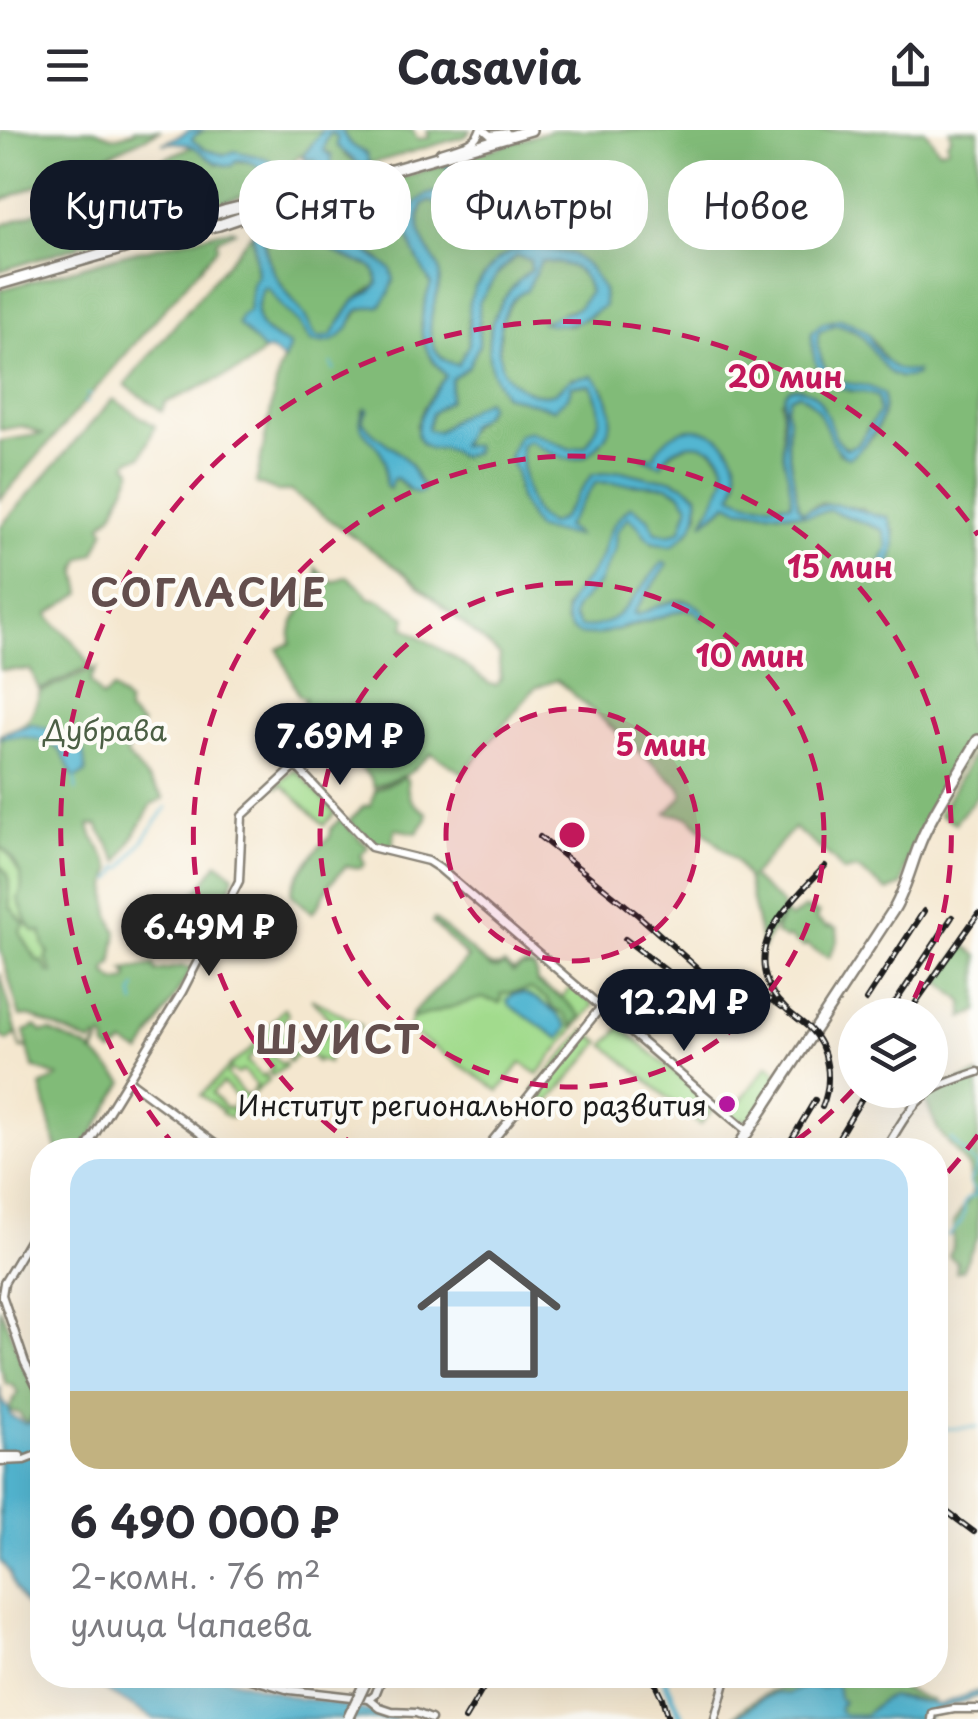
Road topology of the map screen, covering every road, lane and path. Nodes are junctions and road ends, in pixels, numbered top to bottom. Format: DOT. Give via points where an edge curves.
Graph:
graph roads {
  1 [pos="482,130"];
  2 [pos="531,130"];
  3 [pos="512,132"];
  4 [pos="438,152"];
  5 [pos="410,160"];
  6 [pos="411,165"];
  7 [pos="102,250"];
  8 [pos="117,250"];
  9 [pos="0,282"];
  10 [pos="978,740"];
  11 [pos="600,1007"];
  12 [pos="978,1072"];
  13 [pos="132,1083"];
  14 [pos="746,1130"];
  15 [pos="93,1138"];
  16 [pos="207,1138"];
  17 [pos="494,1138"];
  18 [pos="740,1138"];
  19 [pos="892,1138"];
  20 [pos="30,1239"];
  21 [pos="30,1373"];
  22 [pos="30,1457"];
  23 [pos="0,1459"];
  24 [pos="287,1688"];
  25 [pos="363,1688"];
  26 [pos="378,1688"];
  27 [pos="724,1688"];
  28 [pos="369,1699"];
  29 [pos="978,1708"];
  30 [pos="932,1716"];
  31 [pos="348,1719"];
  32 [pos="431,1719"];
  33 [pos="715,1719"];
  1 -- 3 [label="street"];
  1 -- 4 [label="street" via="474,140"];
  2 -- 6 [label="main road"];
  3 -- 4 [label="main road"];
  4 -- 5 [label="main road"];
  7 -- 9 [label="main road"];
  8 -- 9 [label="main road"];
  10 -- 14 [label="main road" via="925,832 902,895"];
  11 -- 13 [label="street" via="439,868 371,847 296,766 246,810 235,890"];
  11 -- 14 [label="street"];
  11 -- 17 [label="street"];
  12 -- 19 [label="street" via="923,1095"];
  13 -- 15 [label="street"];
  13 -- 16 [label="street"];
  14 -- 18 [label="main road"];
  20 -- 21 [label="street" via="2,1295"];
  22 -- 23 [label="street"];
  24 -- 28 [label="street"];
  25 -- 31 [label="main road, bridge"];
  26 -- 28 [label="street"];
  27 -- 33 [label="street"];
  28 -- 32 [label="street" via="392,1712"];
  29 -- 30 [label="street"];
}
